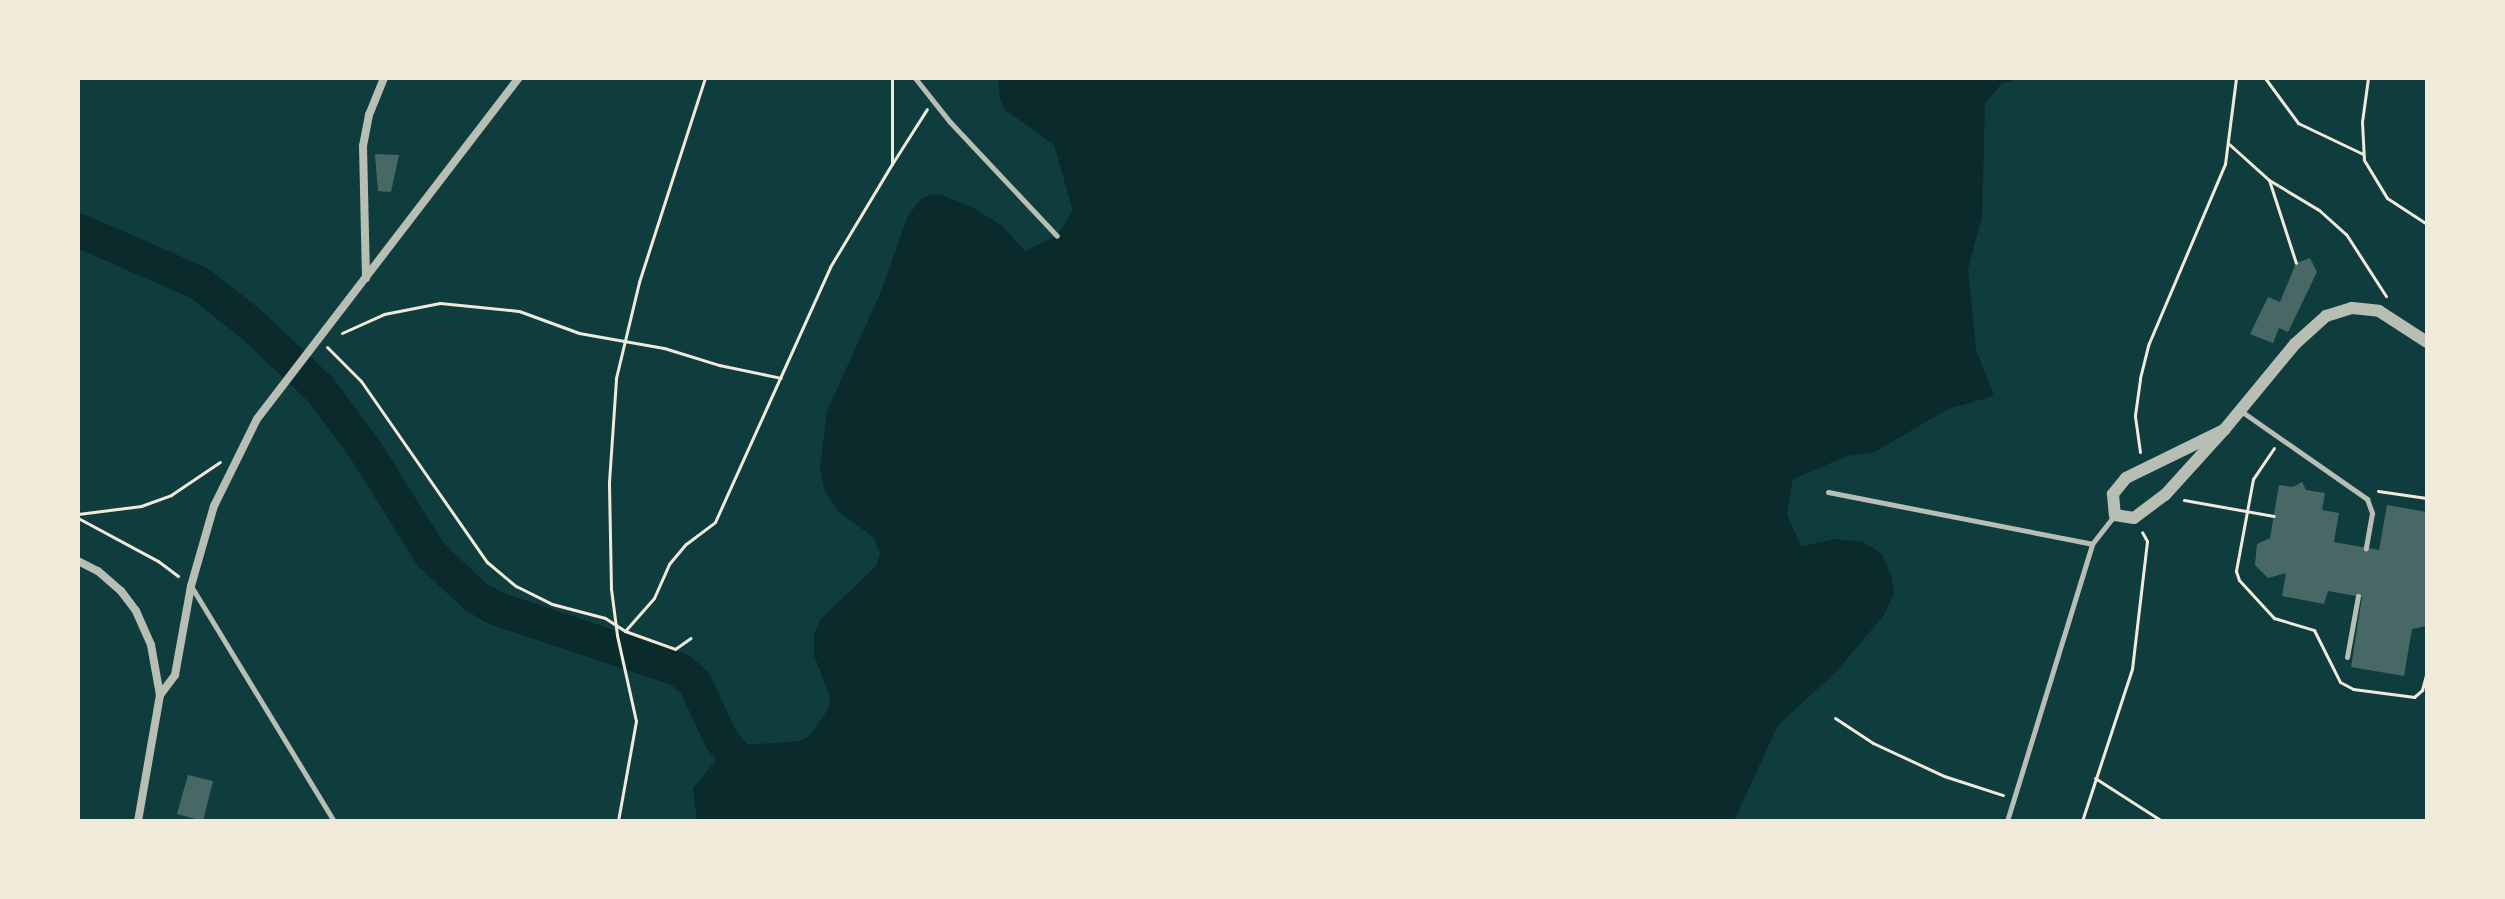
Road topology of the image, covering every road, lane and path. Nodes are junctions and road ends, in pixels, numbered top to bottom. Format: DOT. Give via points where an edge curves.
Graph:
graph roads {
  1 [pos="384,78"];
  2 [pos="519,78"];
  3 [pos="705,78"];
  4 [pos="892,78"];
  5 [pos="915,78"];
  6 [pos="2236,78"];
  7 [pos="2265,78"];
  8 [pos="2368,78"];
  9 [pos="932,101"];
  10 [pos="2229,144"];
  11 [pos="2363,154"];
  12 [pos="892,164"];
  13 [pos="2269,180"];
  14 [pos="2427,224"];
  15 [pos="1057,236"];
  16 [pos="2296,263"];
  17 [pos="366,279"];
  18 [pos="2393,319"];
  19 [pos="319,339"];
  20 [pos="624,341"];
  21 [pos="2427,342"];
  22 [pos="781,378"];
  23 [pos="2240,411"];
  24 [pos="2224,430"];
  25 [pos="2280,438"];
  26 [pos="235,457"];
  27 [pos="2144,468"];
  28 [pos="2355,488"];
  29 [pos="1828,492"];
  30 [pos="2165,495"];
  31 [pos="2427,498"];
  32 [pos="2247,512"];
  33 [pos="2115,515"];
  34 [pos="78,516"];
  35 [pos="2274,516"];
  36 [pos="2134,518"];
  37 [pos="2092,544"];
  38 [pos="2366,548"];
  39 [pos="78,561"];
  40 [pos="191,586"];
  41 [pos="2358,596"];
  42 [pos="615,624"];
  43 [pos="625,631"];
  44 [pos="691,638"];
  45 [pos="2347,657"];
  46 [pos="2427,671"];
  47 [pos="160,695"];
  48 [pos="1835,718"];
  49 [pos="2095,778"];
  50 [pos="2014,798"];
  51 [pos="138,821"];
  52 [pos="334,821"];
  53 [pos="618,821"];
  54 [pos="2007,821"];
  55 [pos="2082,821"];
  56 [pos="2162,821"];
  1 -- 17 [label="street" via="363,146"];
  2 -- 17 [label="street"];
  3 -- 20 [label="path"];
  4 -- 12 [label="path"];
  5 -- 9 [label="lane"];
  6 -- 10 [label="path"];
  7 -- 11 [label="path" via="2298,123"];
  8 -- 11 [label="path"];
  9 -- 12 [label="path"];
  9 -- 15 [label="lane"];
  10 -- 13 [label="path"];
  10 -- 27 [label="path" via="2220,179 2149,343 2135,415"];
  11 -- 14 [label="path" via="2387,198"];
  12 -- 22 [label="path" via="830,267"];
  13 -- 16 [label="path"];
  13 -- 18 [label="path" via="2319,210 2346,234 2372,271"];
  17 -- 19 [label="street"];
  18 -- 21 [label="street"];
  18 -- 23 [label="street" via="2366,307 2326,316 2295,344"];
  19 -- 20 [label="path" via="384,314 440,303 519,311 579,333"];
  19 -- 26 [label="street"];
  19 -- 42 [label="path" via="361,381 487,562 516,586 552,604"];
  20 -- 22 [label="path"];
  20 -- 42 [label="path" via="611,430 609,545"];
  22 -- 43 [label="path" via="715,522 669,564 654,598"];
  23 -- 24 [label="street"];
  23 -- 25 [label="lane"];
  24 -- 27 [label="street"];
  24 -- 30 [label="street"];
  25 -- 28 [label="lane"];
  25 -- 32 [label="path" via="2253,479"];
  26 -- 34 [label="path" via="216,463 171,495 141,506"];
  26 -- 40 [label="street" via="214,506"];
  27 -- 33 [label="street" via="2113,494"];
  28 -- 31 [label="path"];
  28 -- 38 [label="lane" via="2372,513"];
  29 -- 37 [label="lane"];
  30 -- 32 [label="path"];
  30 -- 36 [label="street"];
  32 -- 35 [label="path"];
  32 -- 46 [label="path" via="2236,571 2239,580 2274,618 2314,630 2340,682 2353,689 2414,697 2422,690"];
  33 -- 36 [label="street"];
  33 -- 37 [label="lane"];
  34 -- 40 [label="path"];
  36 -- 49 [label="path" via="2147,541 2132,669"];
  37 -- 50 [label="lane"];
  39 -- 47 [label="street" via="98,571 136,611 151,645"];
  40 -- 47 [label="street" via="175,675"];
  40 -- 52 [label="lane"];
  41 -- 45 [label="lane"];
  42 -- 43 [label="path"];
  42 -- 53 [label="path" via="636,721"];
  43 -- 44 [label="path" via="675,649"];
  47 -- 51 [label="street"];
  48 -- 50 [label="path" via="1873,743 1944,776"];
  49 -- 55 [label="path"];
  49 -- 56 [label="path"];
  50 -- 54 [label="lane"];
}
